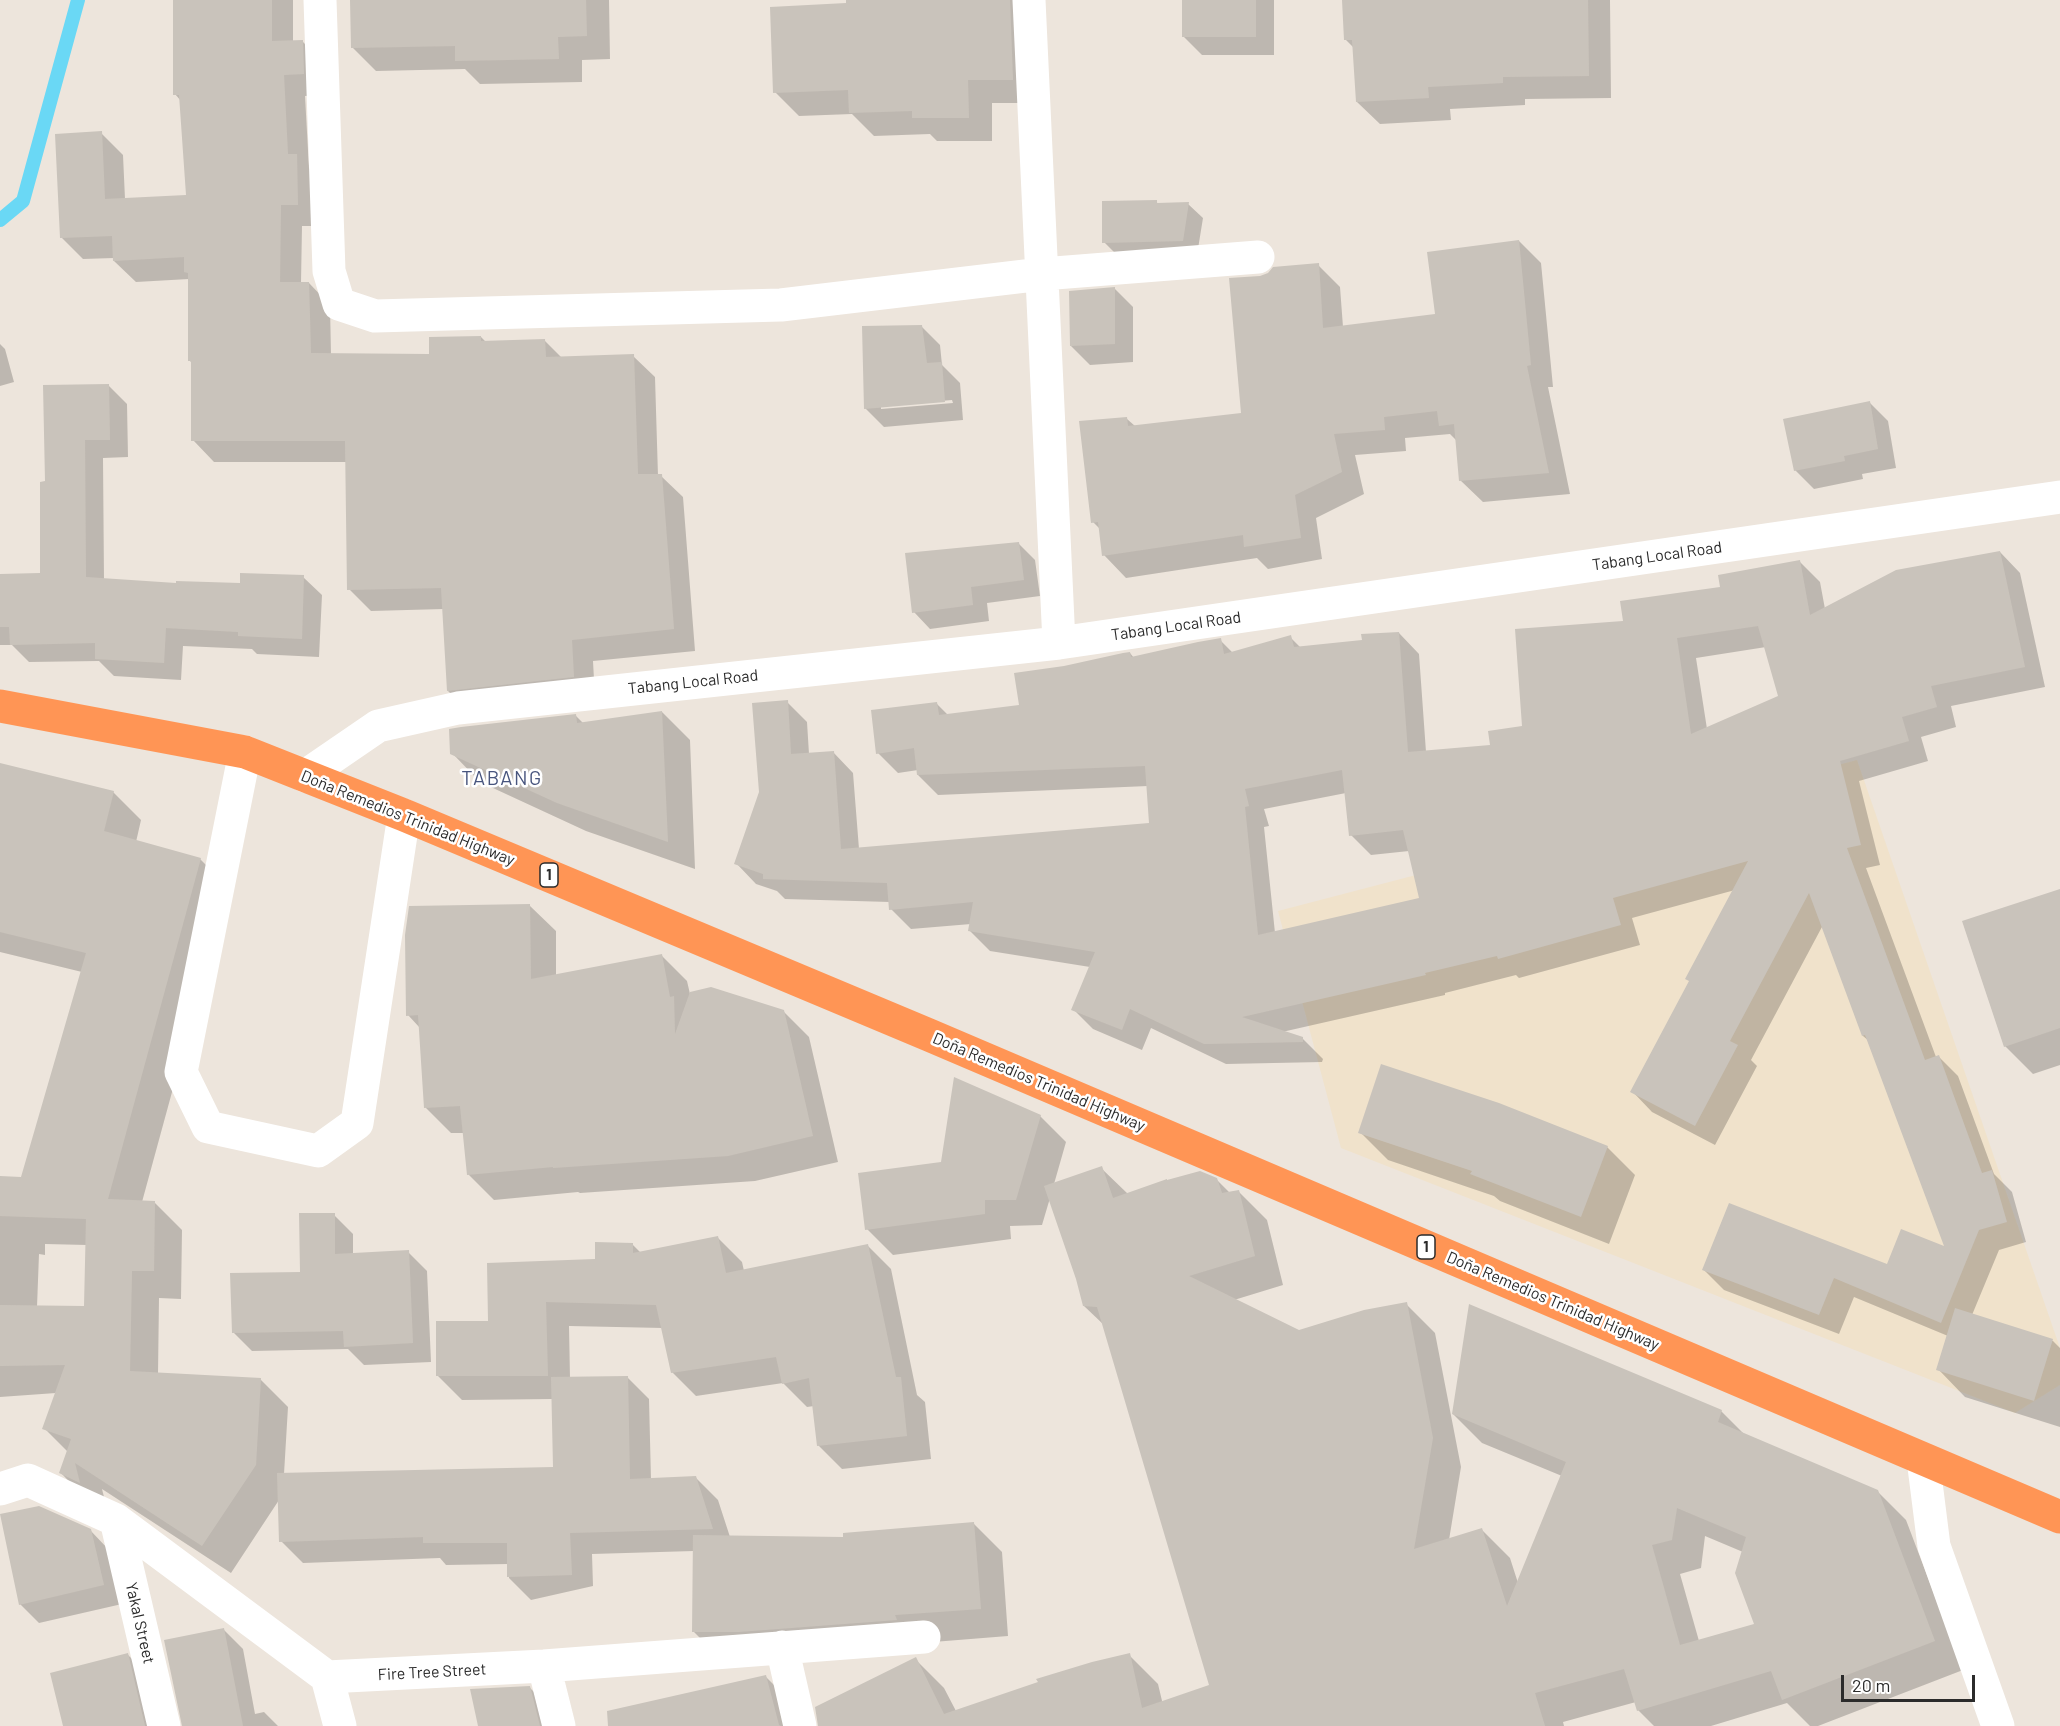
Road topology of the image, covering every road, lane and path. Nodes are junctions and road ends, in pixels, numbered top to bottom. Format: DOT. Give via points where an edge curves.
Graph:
graph roads {
  1 [pos="320,0"];
  2 [pos="1029,0"];
  3 [pos="1258,256"];
  4 [pos="1042,274"];
  5 [pos="2060,497"];
  6 [pos="1059,643"];
  7 [pos="0,706"];
  8 [pos="245,752"];
  9 [pos="305,776"];
  10 [pos="404,815"];
  11 [pos="1923,1459"];
  12 [pos="0,1489"];
  13 [pos="2060,1517"];
  14 [pos="116,1520"];
  15 [pos="924,1637"];
  16 [pos="782,1647"];
  17 [pos="544,1666"];
  18 [pos="327,1677"];
  19 [pos="164,1726"];
  20 [pos="340,1726"];
  21 [pos="559,1726"];
  22 [pos="800,1726"];
  23 [pos="1998,1726"];
  1 -- 4 [label="street" via="329,271 339,304 375,316 782,304"];
  2 -- 4 [label="street"];
  3 -- 4 [label="street"];
  4 -- 6 [label="street"];
  5 -- 6 [label="street, Tabang Local Road"];
  6 -- 9 [label="street, Tabang Local Road" via="458,708 378,726"];
  7 -- 8 [label="highway, Doña Remedios Trinidad Highway / 1"];
  8 -- 9 [label="highway, Doña Remedios Trinidad Highway / 1"];
  8 -- 10 [label="street" via="181,1072 208,1127 318,1151 357,1123"];
  9 -- 10 [label="highway, Doña Remedios Trinidad Highway / 1"];
  10 -- 11 [label="highway, Doña Remedios Trinidad Highway / 1"];
  11 -- 13 [label="highway, Doña Remedios Trinidad Highway / 1"];
  11 -- 23 [label="street" via="1935,1546"];
  12 -- 14 [label="street" via="28,1480"];
  14 -- 18 [label="street"];
  14 -- 19 [label="street, Yakal Street"];
  15 -- 16 [label="street, Fire Tree Street"];
  16 -- 17 [label="street, Fire Tree Street"];
  16 -- 22 [label="street"];
  17 -- 18 [label="street, Fire Tree Street"];
  17 -- 21 [label="street"];
  18 -- 20 [label="street"];
}
